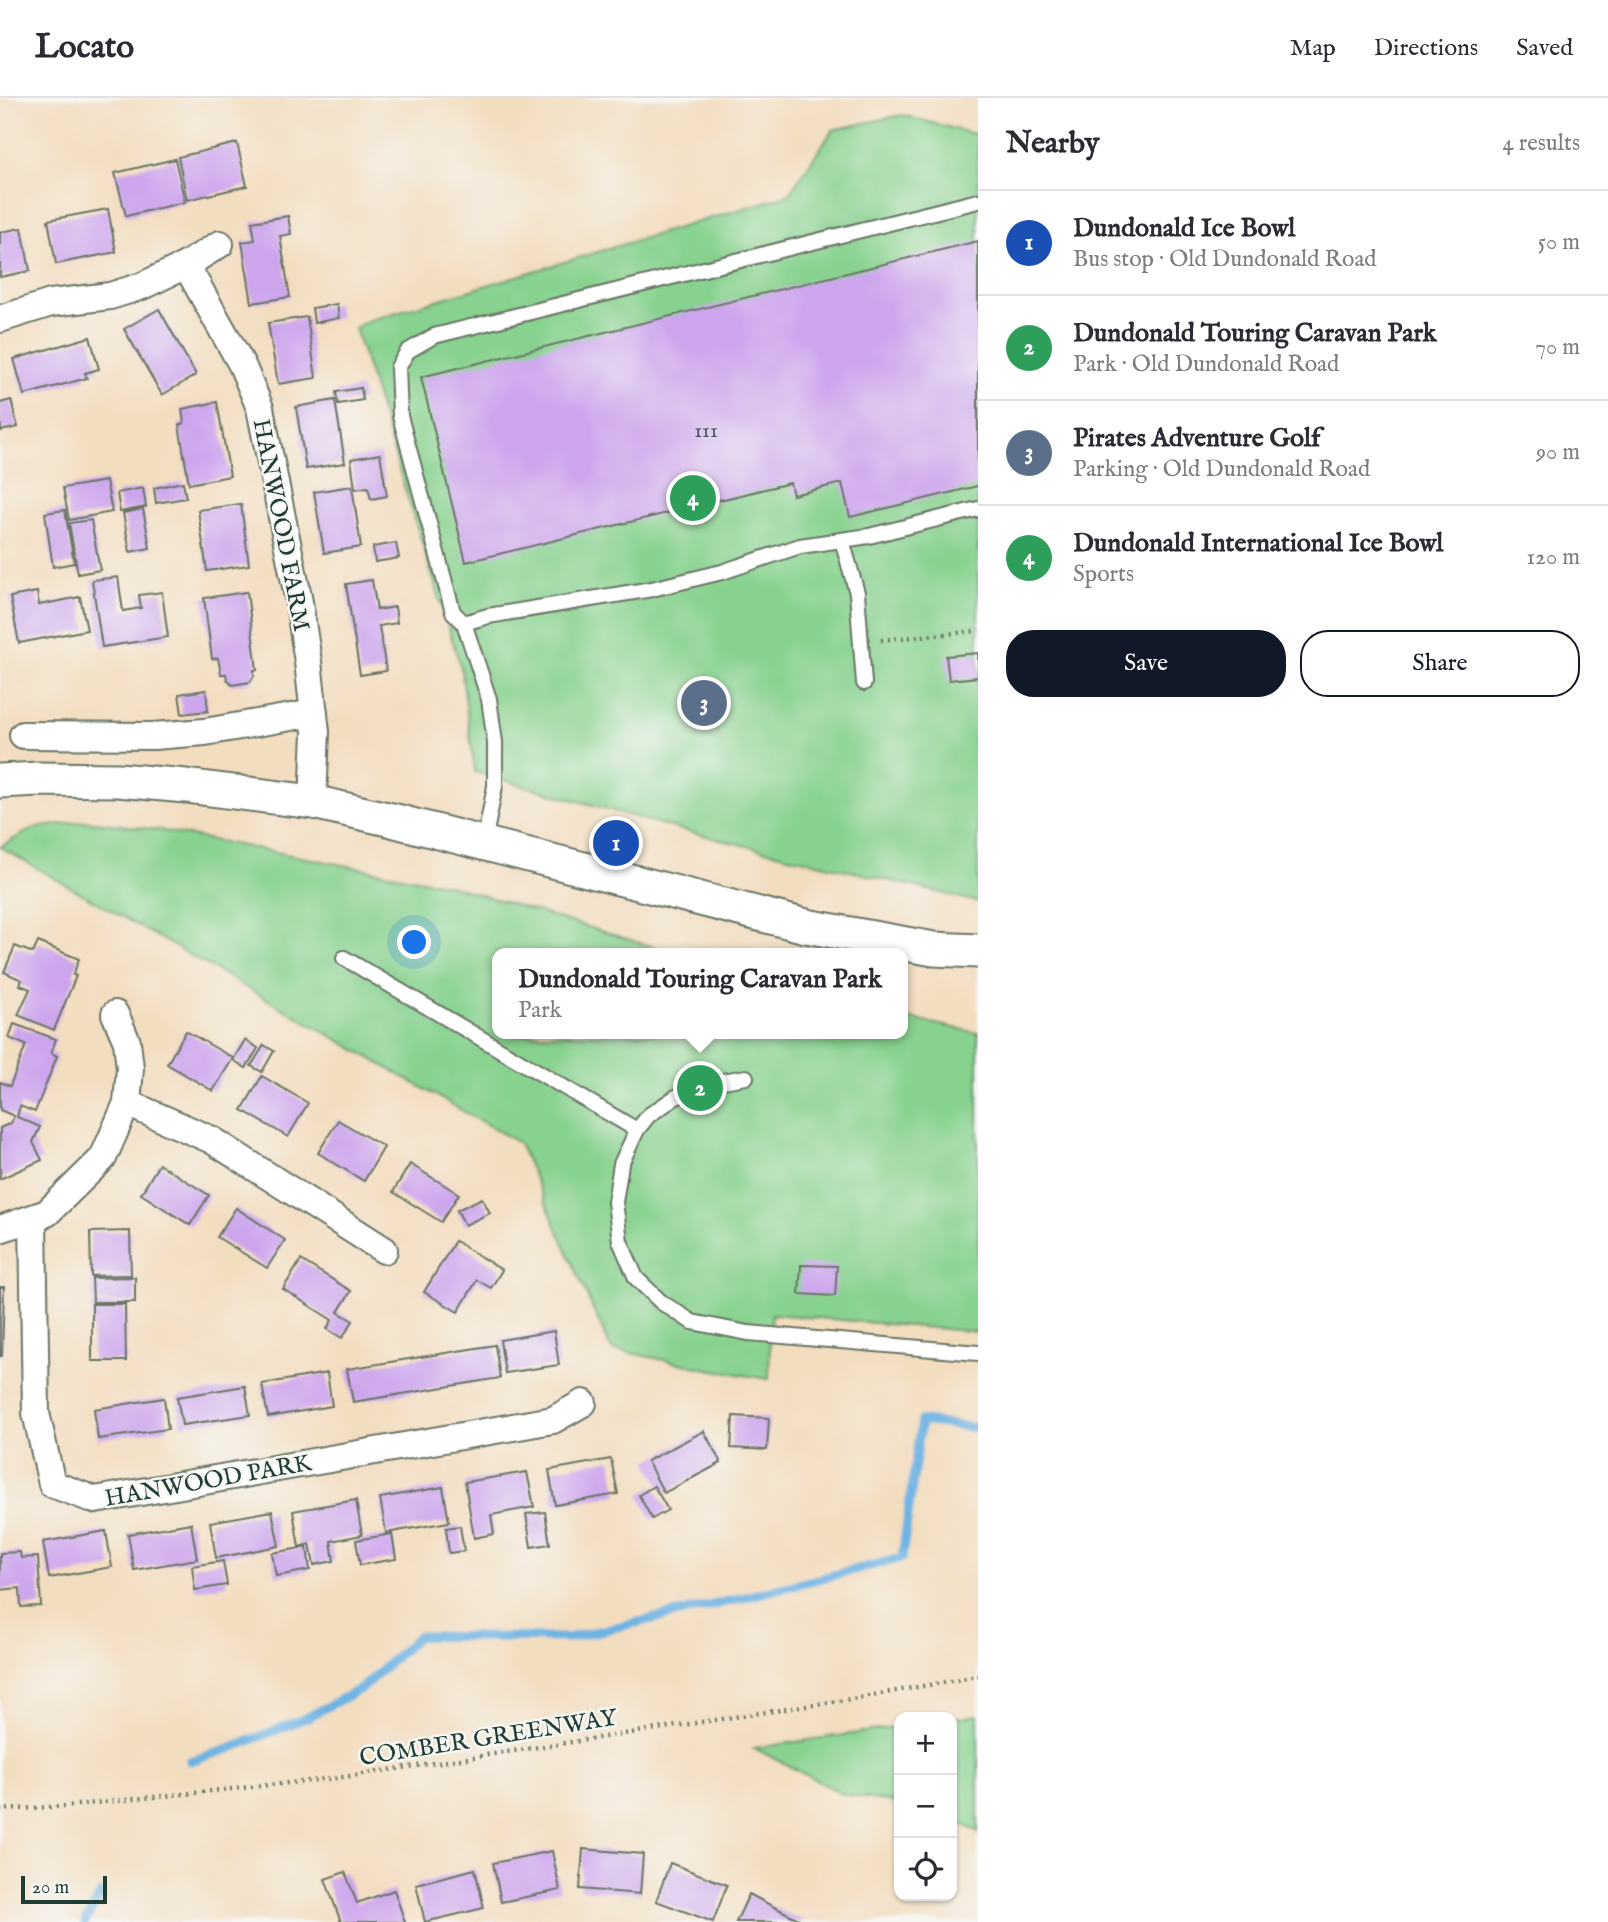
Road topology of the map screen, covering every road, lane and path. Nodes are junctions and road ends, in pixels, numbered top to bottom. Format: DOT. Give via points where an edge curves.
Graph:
graph roads {
  1 [pos="978,201"];
  2 [pos="220,244"];
  3 [pos="186,265"];
  4 [pos="0,319"];
  5 [pos="978,509"];
  6 [pos="842,540"];
  7 [pos="464,622"];
  8 [pos="978,631"];
  9 [pos="861,642"];
  10 [pos="864,683"];
  11 [pos="314,713"];
  12 [pos="23,735"];
  13 [pos="39,779"];
  14 [pos="0,781"];
  15 [pos="0,800"];
  16 [pos="313,802"];
  17 [pos="484,843"];
  18 [pos="978,951"];
  19 [pos="344,958"];
  20 [pos="115,1014"];
  21 [pos="746,1077"];
  22 [pos="127,1103"];
  23 [pos="637,1130"];
  24 [pos="33,1219"];
  25 [pos="0,1228"];
  26 [pos="383,1250"];
  27 [pos="978,1353"];
  28 [pos="583,1404"];
  29 [pos="978,1676"];
  30 [pos="0,1810"];
  1 -- 7 [label="lane" via="434,336 408,351 398,367 400,416 453,612"];
  2 -- 3 [label="street"];
  3 -- 4 [label="street" via="110,296 51,303"];
  3 -- 11 [label="street, HANWOOD FARM" via="242,365 260,408 299,602"];
  5 -- 6 [label="lane"];
  6 -- 7 [label="lane" via="800,546 652,589"];
  6 -- 9 [label="lane" via="857,593"];
  7 -- 17 [label="lane" via="489,699 495,742 495,786"];
  8 -- 9 [label="path"];
  9 -- 10 [label="lane"];
  11 -- 12 [label="street" via="153,736"];
  11 -- 16 [label="street, HANWOOD FARM"];
  13 -- 14 [label="street"];
  13 -- 15 [label="street"];
  13 -- 16 [label="street" via="132,781"];
  16 -- 17 [label="street"];
  17 -- 18 [label="street" via="806,926"];
  19 -- 23 [label="lane"];
  20 -- 22 [label="street" via="127,1042"];
  21 -- 23 [label="lane" via="711,1083 676,1097 649,1115"];
  22 -- 24 [label="street" via="103,1158 47,1213"];
  22 -- 26 [label="street" via="212,1140"];
  23 -- 27 [label="lane" via="621,1164 615,1202 620,1241 636,1278 661,1302 692,1322 748,1333"];
  24 -- 25 [label="street"];
  24 -- 28 [label="street, HANWOOD PARK" via="36,1413 52,1484 95,1500 553,1420"];
  29 -- 30 [label="path, COMBER GREENWAY" via="337,1778"];
}
